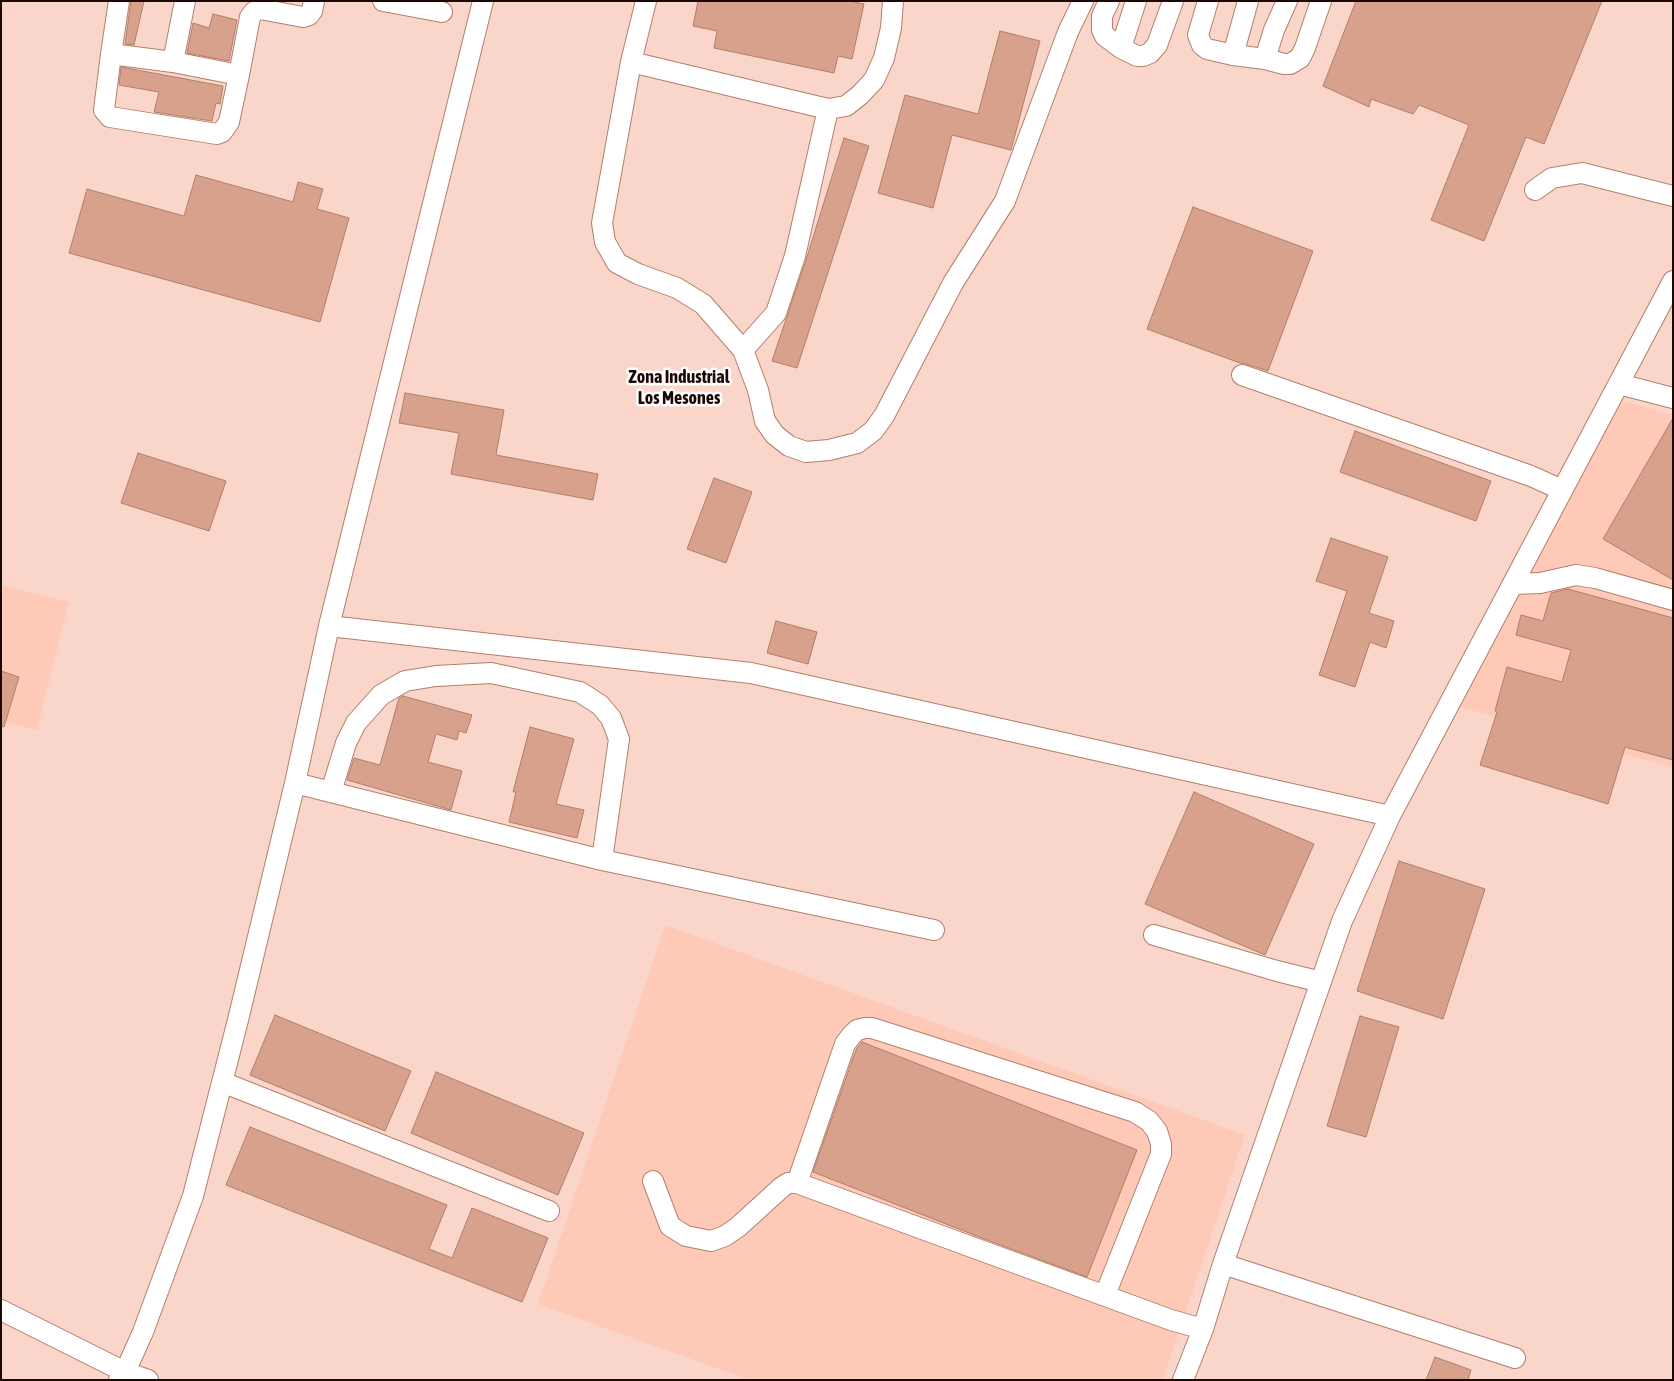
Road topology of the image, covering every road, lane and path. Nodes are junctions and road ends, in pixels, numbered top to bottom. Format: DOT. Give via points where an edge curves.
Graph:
graph roads {
  1 [pos="119,1"];
  2 [pos="185,1"];
  3 [pos="314,1"];
  4 [pos="383,1"];
  5 [pos="483,1"];
  6 [pos="646,1"];
  7 [pos="893,1"];
  8 [pos="1083,1"];
  9 [pos="1109,1"];
  10 [pos="1136,1"];
  11 [pos="1173,1"];
  12 [pos="1208,1"];
  13 [pos="1248,1"];
  14 [pos="1287,1"];
  15 [pos="1321,1"];
  16 [pos="442,12"];
  17 [pos="1121,48"];
  18 [pos="111,54"];
  19 [pos="1233,55"];
  20 [pos="1264,59"];
  21 [pos="173,62"];
  22 [pos="631,62"];
  23 [pos="239,75"];
  24 [pos="828,109"];
  25 [pos="1535,190"];
  26 [pos="1673,196"];
  27 [pos="1673,281"];
  28 [pos="743,350"];
  29 [pos="1242,375"];
  30 [pos="1619,384"];
  31 [pos="1673,398"];
  32 [pos="1562,490"];
  33 [pos="1513,584"];
  34 [pos="1673,600"];
  35 [pos="329,626"];
  36 [pos="295,783"];
  37 [pos="331,792"];
  38 [pos="1390,816"];
  39 [pos="602,860"];
  40 [pos="934,930"];
  41 [pos="1154,935"];
  42 [pos="1321,982"];
  43 [pos="222,1082"];
  44 [pos="653,1181"];
  45 [pos="797,1183"];
  46 [pos="548,1211"];
  47 [pos="1223,1264"];
  48 [pos="1105,1295"];
  49 [pos="1,1310"];
  50 [pos="1203,1329"];
  51 [pos="1515,1358"];
  52 [pos="122,1376"];
  53 [pos="148,1380"];
  54 [pos="1184,1380"];
  1 -- 18 [label="street"];
  2 -- 21 [label="street"];
  3 -- 23 [label="street" via="312,11 303,17 260,9 254,12 250,17"];
  4 -- 16 [label="street"];
  5 -- 35 [label="street"];
  6 -- 22 [label="street"];
  7 -- 24 [label="street" via="884,58 874,80 846,106"];
  8 -- 28 [label="street" via="1068,32 1005,201 953,283 873,431 857,443 829,450 806,452 789,446 765,421"];
  9 -- 17 [label="street" via="1102,16 1102,30"];
  10 -- 17 [label="street"];
  11 -- 17 [label="street" via="1161,37 1150,53 1137,56"];
  12 -- 19 [label="street" via="1198,35 1202,45"];
  13 -- 19 [label="street"];
  14 -- 20 [label="street"];
  15 -- 20 [label="street" via="1300,58 1290,64"];
  18 -- 21 [label="street"];
  18 -- 23 [label="street" via="104,110 110,117 216,134 222,132 229,122"];
  19 -- 20 [label="street"];
  21 -- 23 [label="street"];
  22 -- 24 [label="street"];
  22 -- 28 [label="street" via="602,223 605,242 617,263 677,288 703,304"];
  24 -- 28 [label="street" via="795,256 776,313"];
  25 -- 26 [label="street" via="1552,178 1582,173"];
  27 -- 30 [label="street"];
  29 -- 32 [label="street" via="1531,476"];
  30 -- 31 [label="street"];
  30 -- 32 [label="street"];
  32 -- 33 [label="street"];
  33 -- 34 [label="street" via="1540,583 1576,575"];
  33 -- 38 [label="street"];
  35 -- 36 [label="street"];
  35 -- 38 [label="street" via="751,672"];
  36 -- 37 [label="street"];
  36 -- 43 [label="street"];
  37 -- 39 [label="street"];
  37 -- 39 [label="street" via="346,743 356,723 381,695 405,681 491,672 580,692 600,705 611,718 619,739"];
  38 -- 42 [label="street" via="1342,922"];
  39 -- 40 [label="street"];
  41 -- 42 [label="street"];
  42 -- 47 [label="street"];
  43 -- 46 [label="street"];
  43 -- 52 [label="street" via="193,1196 143,1332"];
  44 -- 45 [label="street" via="670,1226 686,1236 711,1241 738,1227 782,1187"];
  45 -- 48 [label="street"];
  45 -- 48 [label="street" via="845,1044 857,1030 865,1028 1135,1112 1157,1131 1160,1154"];
  47 -- 50 [label="street"];
  47 -- 51 [label="street"];
  48 -- 50 [label="street"];
  49 -- 52 [label="street"];
  50 -- 54 [label="street"];
  52 -- 53 [label="street"];
}
